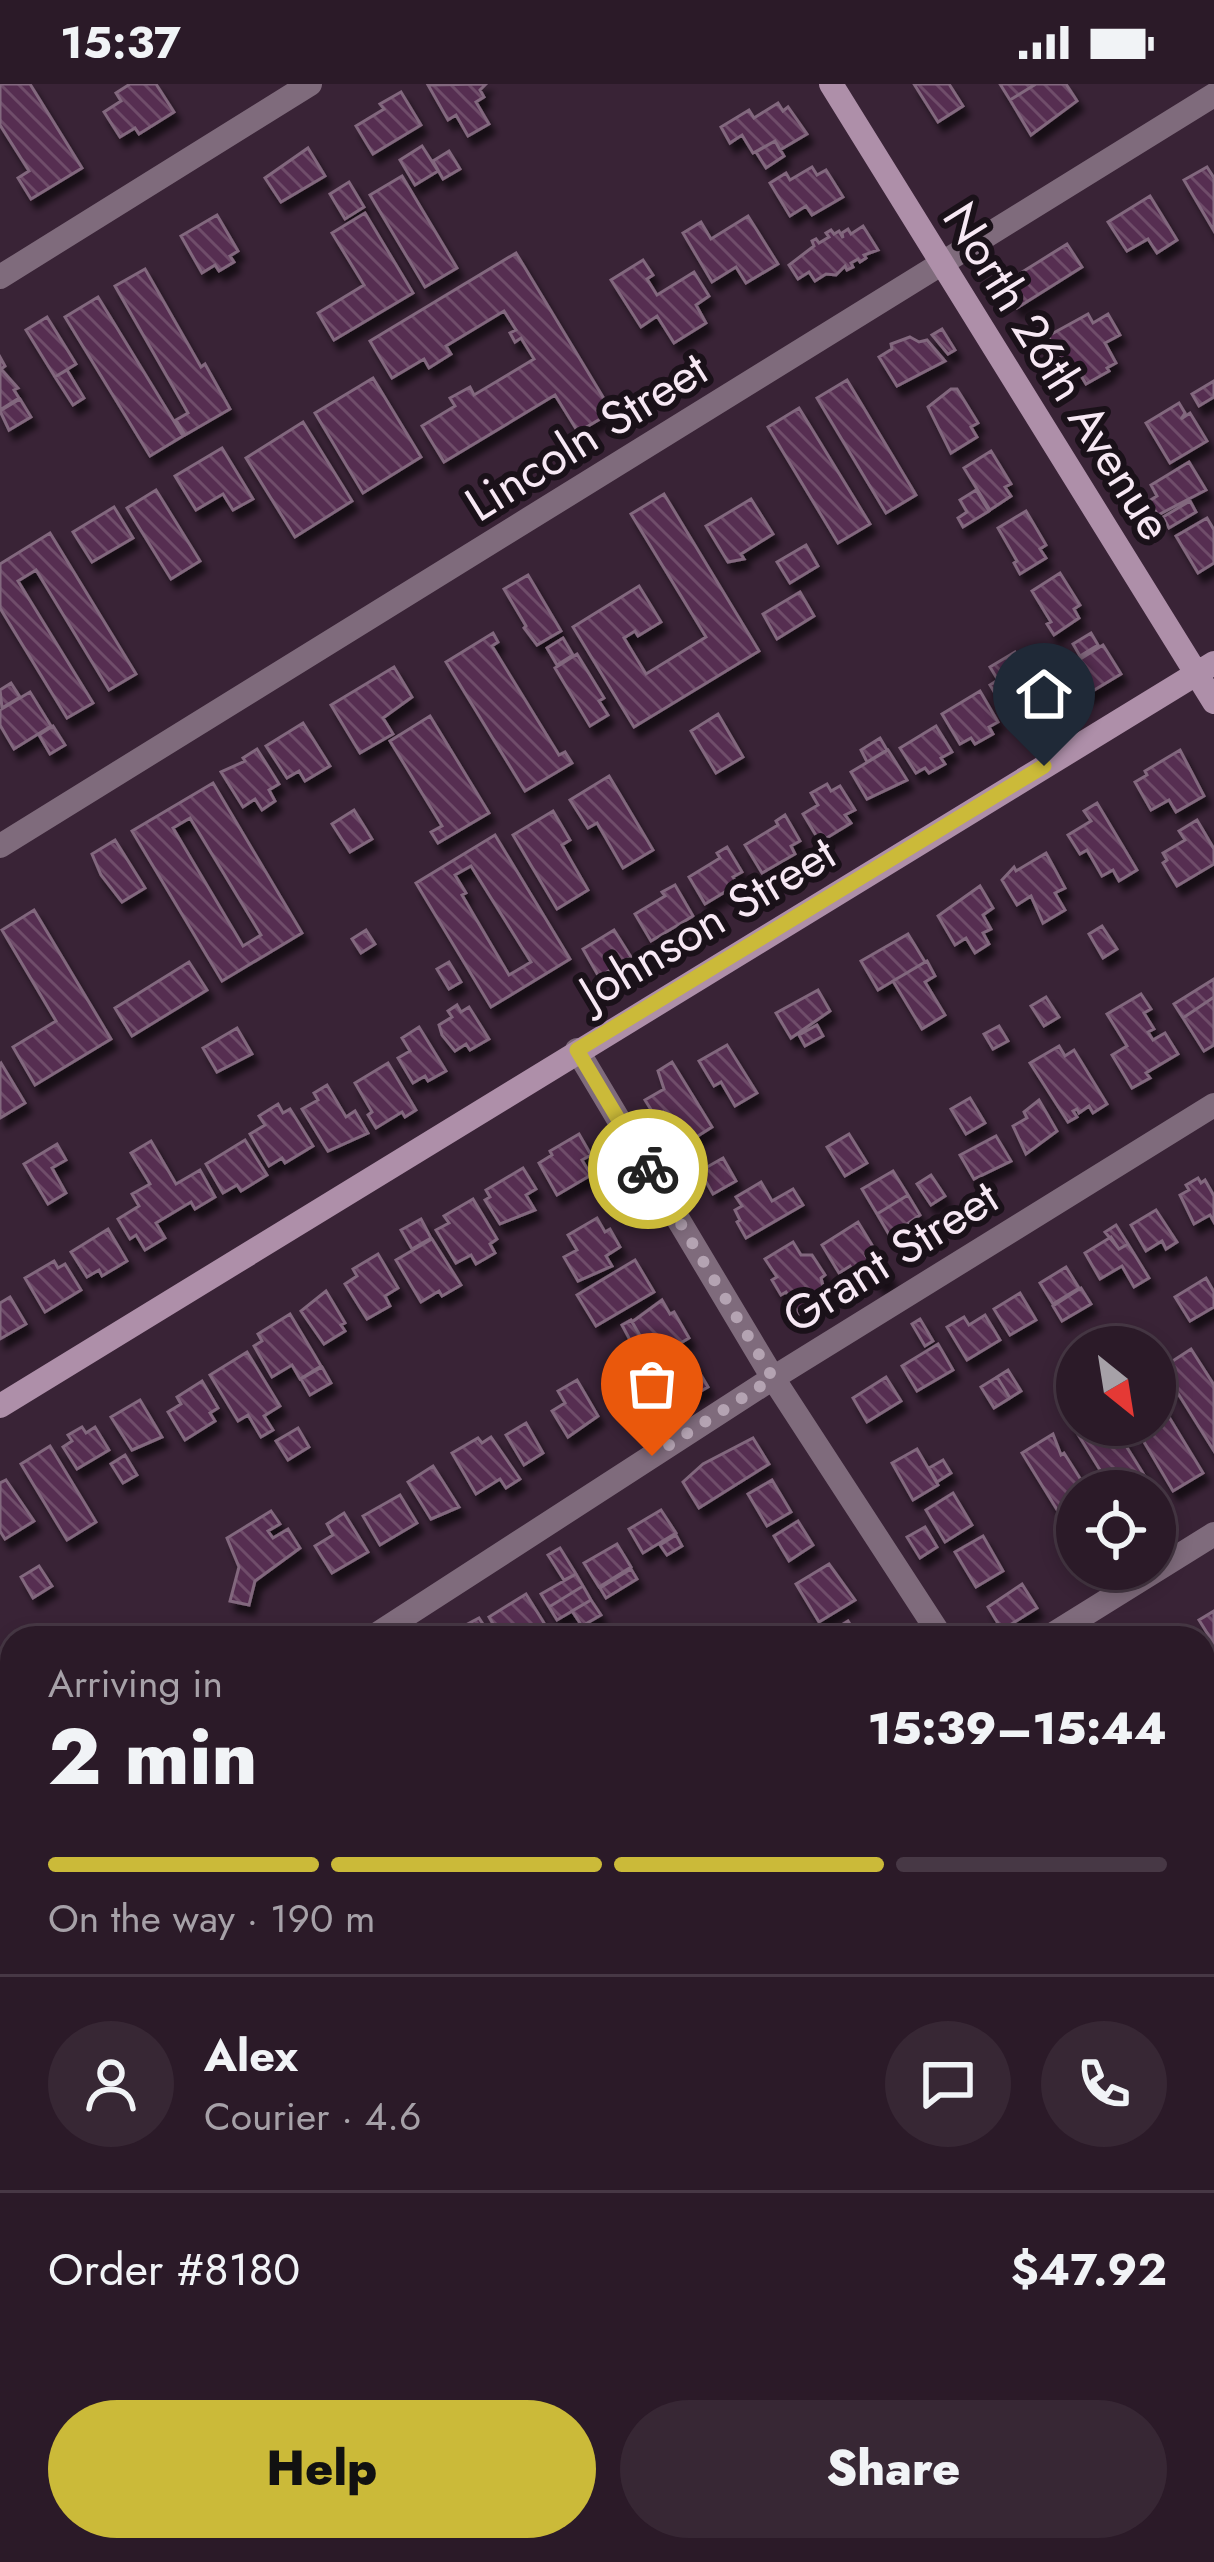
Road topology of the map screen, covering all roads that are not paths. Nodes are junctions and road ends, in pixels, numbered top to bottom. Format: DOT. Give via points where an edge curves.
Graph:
graph roads {
  1 [pos="310,84"];
  2 [pos="831,84"];
  3 [pos="1214,95"];
  4 [pos="942,265"];
  5 [pos="0,277"];
  6 [pos="1205,668"];
  7 [pos="1214,702"];
  8 [pos="0,846"];
  9 [pos="577,1050"];
  10 [pos="1214,1105"];
  11 [pos="773,1378"];
  12 [pos="0,1406"];
  13 [pos="1214,1534"];
  14 [pos="390,1626"];
  15 [pos="934,1626"];
  16 [pos="1066,1626"];
  1 -- 5 [label="street"];
  2 -- 4 [label="street, North 26th Avenue"];
  3 -- 4 [label="street, Lincoln Street"];
  4 -- 6 [label="street, North 26th Avenue"];
  4 -- 8 [label="street, Lincoln Street"];
  6 -- 7 [label="street, North 26th Avenue"];
  6 -- 9 [label="street, Johnson Street"];
  9 -- 11 [label="street"];
  9 -- 12 [label="street, Johnson Street"];
  10 -- 11 [label="street, Grant Street"];
  11 -- 14 [label="street, Grant Street"];
  11 -- 15 [label="street"];
  13 -- 16 [label="street"];
}
